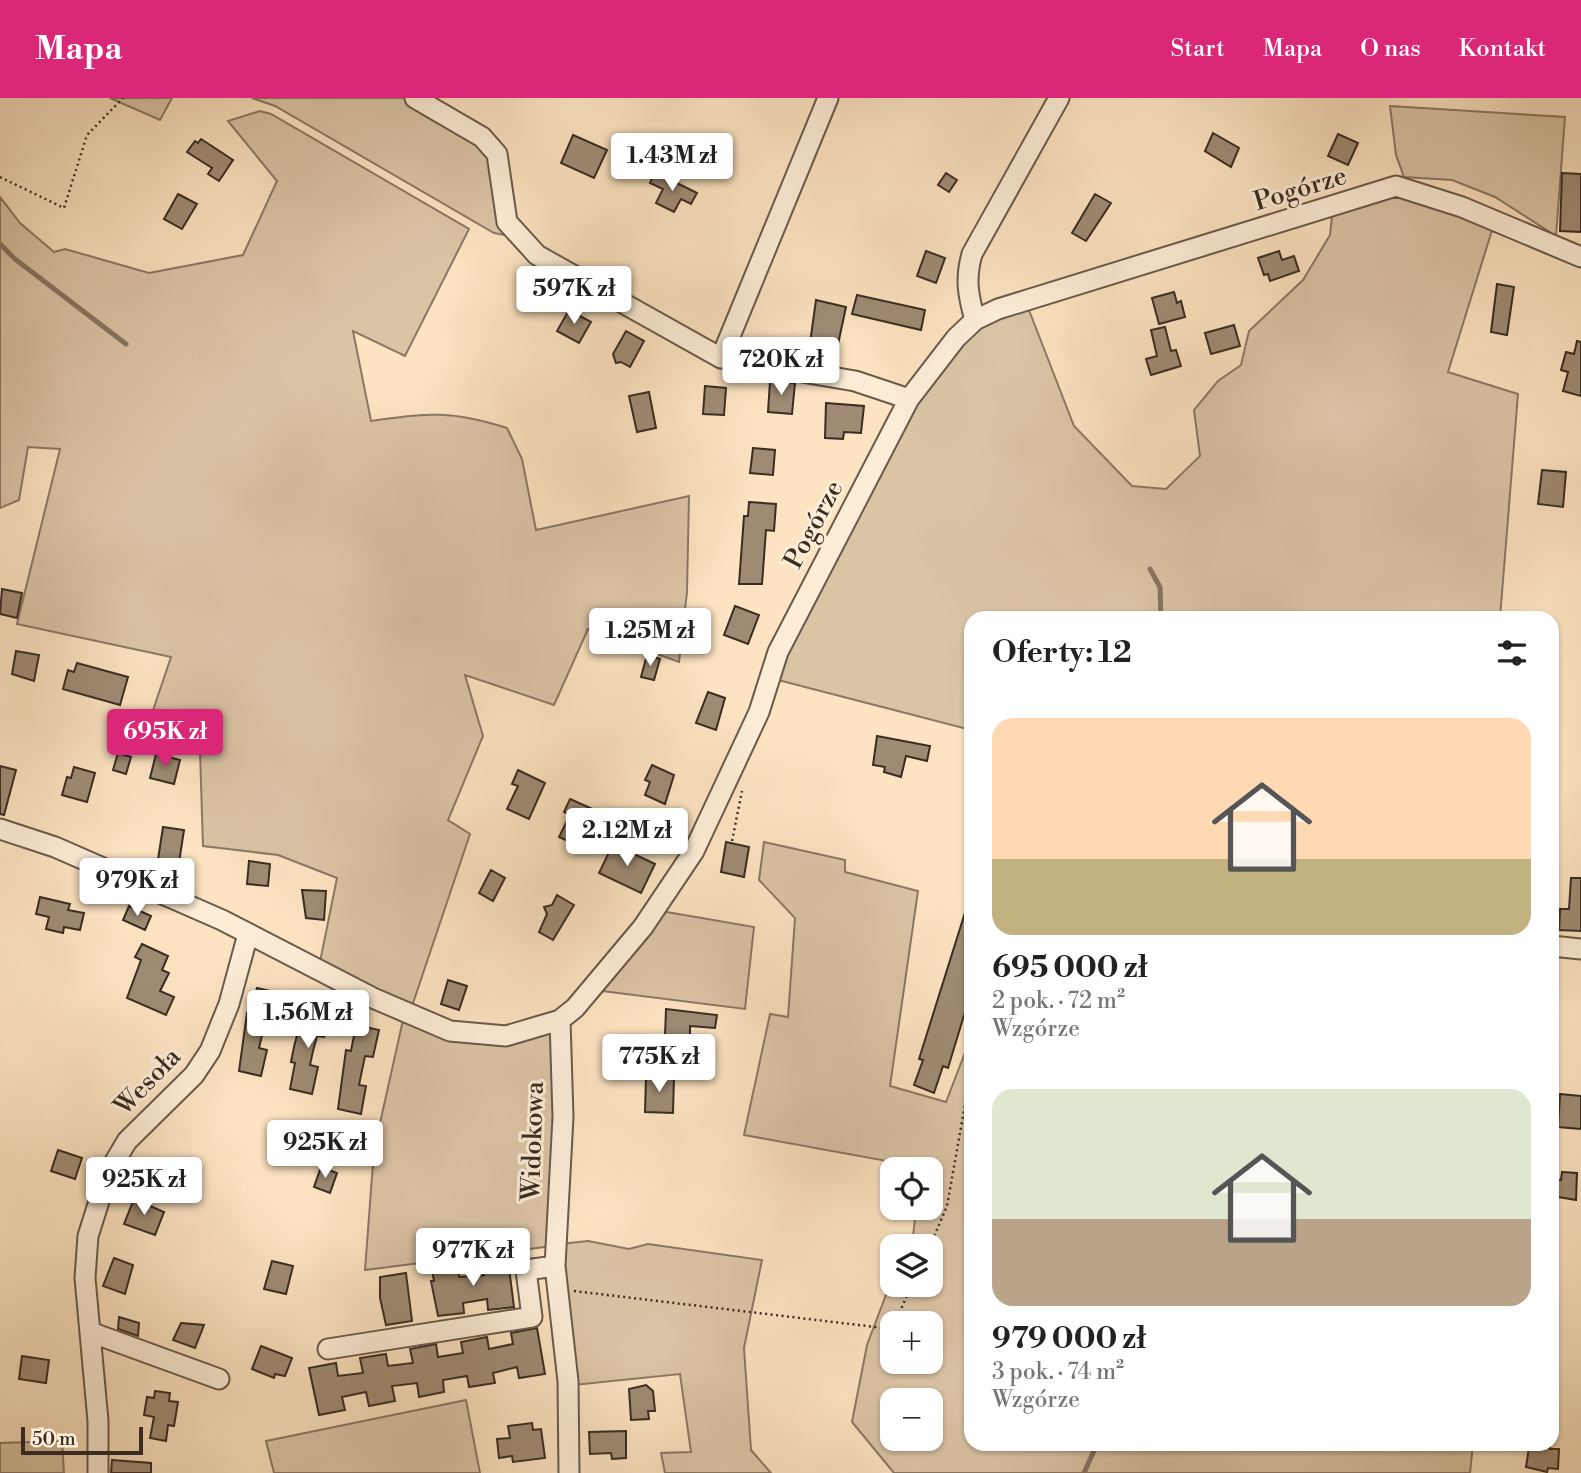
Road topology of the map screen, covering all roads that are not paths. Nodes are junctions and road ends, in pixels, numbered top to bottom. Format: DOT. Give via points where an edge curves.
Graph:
graph roads {
  1 [pos="415,98"];
  2 [pos="828,98"];
  3 [pos="1059,98"];
  4 [pos="1581,257"];
  5 [pos="975,320"];
  6 [pos="721,358"];
  7 [pos="909,399"];
  8 [pos="0,829"];
  9 [pos="248,934"];
  10 [pos="1559,947"];
  11 [pos="1581,949"];
  12 [pos="560,1020"];
  13 [pos="555,1266"];
  14 [pos="90,1332"];
  15 [pos="328,1349"];
  16 [pos="219,1379"];
  17 [pos="98,1473"];
  18 [pos="569,1473"];
  1 -- 6 [label="street" via="482,136 497,154 507,222 537,256"];
  2 -- 6 [label="street"];
  3 -- 5 [label="street" via="972,254 967,289"];
  4 -- 5 [label="street, Pogórze" via="1462,206 1396,186"];
  5 -- 7 [label="street, Pogórze" via="930,368"];
  6 -- 7 [label="street" via="855,381"];
  7 -- 12 [label="street, Pogórze" via="778,652 759,712 694,852 638,934"];
  8 -- 9 [label="street, Pogórze" via="55,848"];
  9 -- 12 [label="street, Pogórze" via="373,998 450,1031 506,1036"];
  9 -- 14 [label="street, Wesoła" via="229,1004 210,1051 194,1075 127,1141 108,1173 89,1236 85,1278"];
  10 -- 11 [label="street"];
  12 -- 13 [label="street, Widokowa" via="563,1117"];
  13 -- 15 [label="street" via="526,1270 532,1317"];
  13 -- 18 [label="street, Widokowa" via="568,1381"];
  14 -- 16 [label="street"];
  14 -- 17 [label="street, Wesoła"];
}
